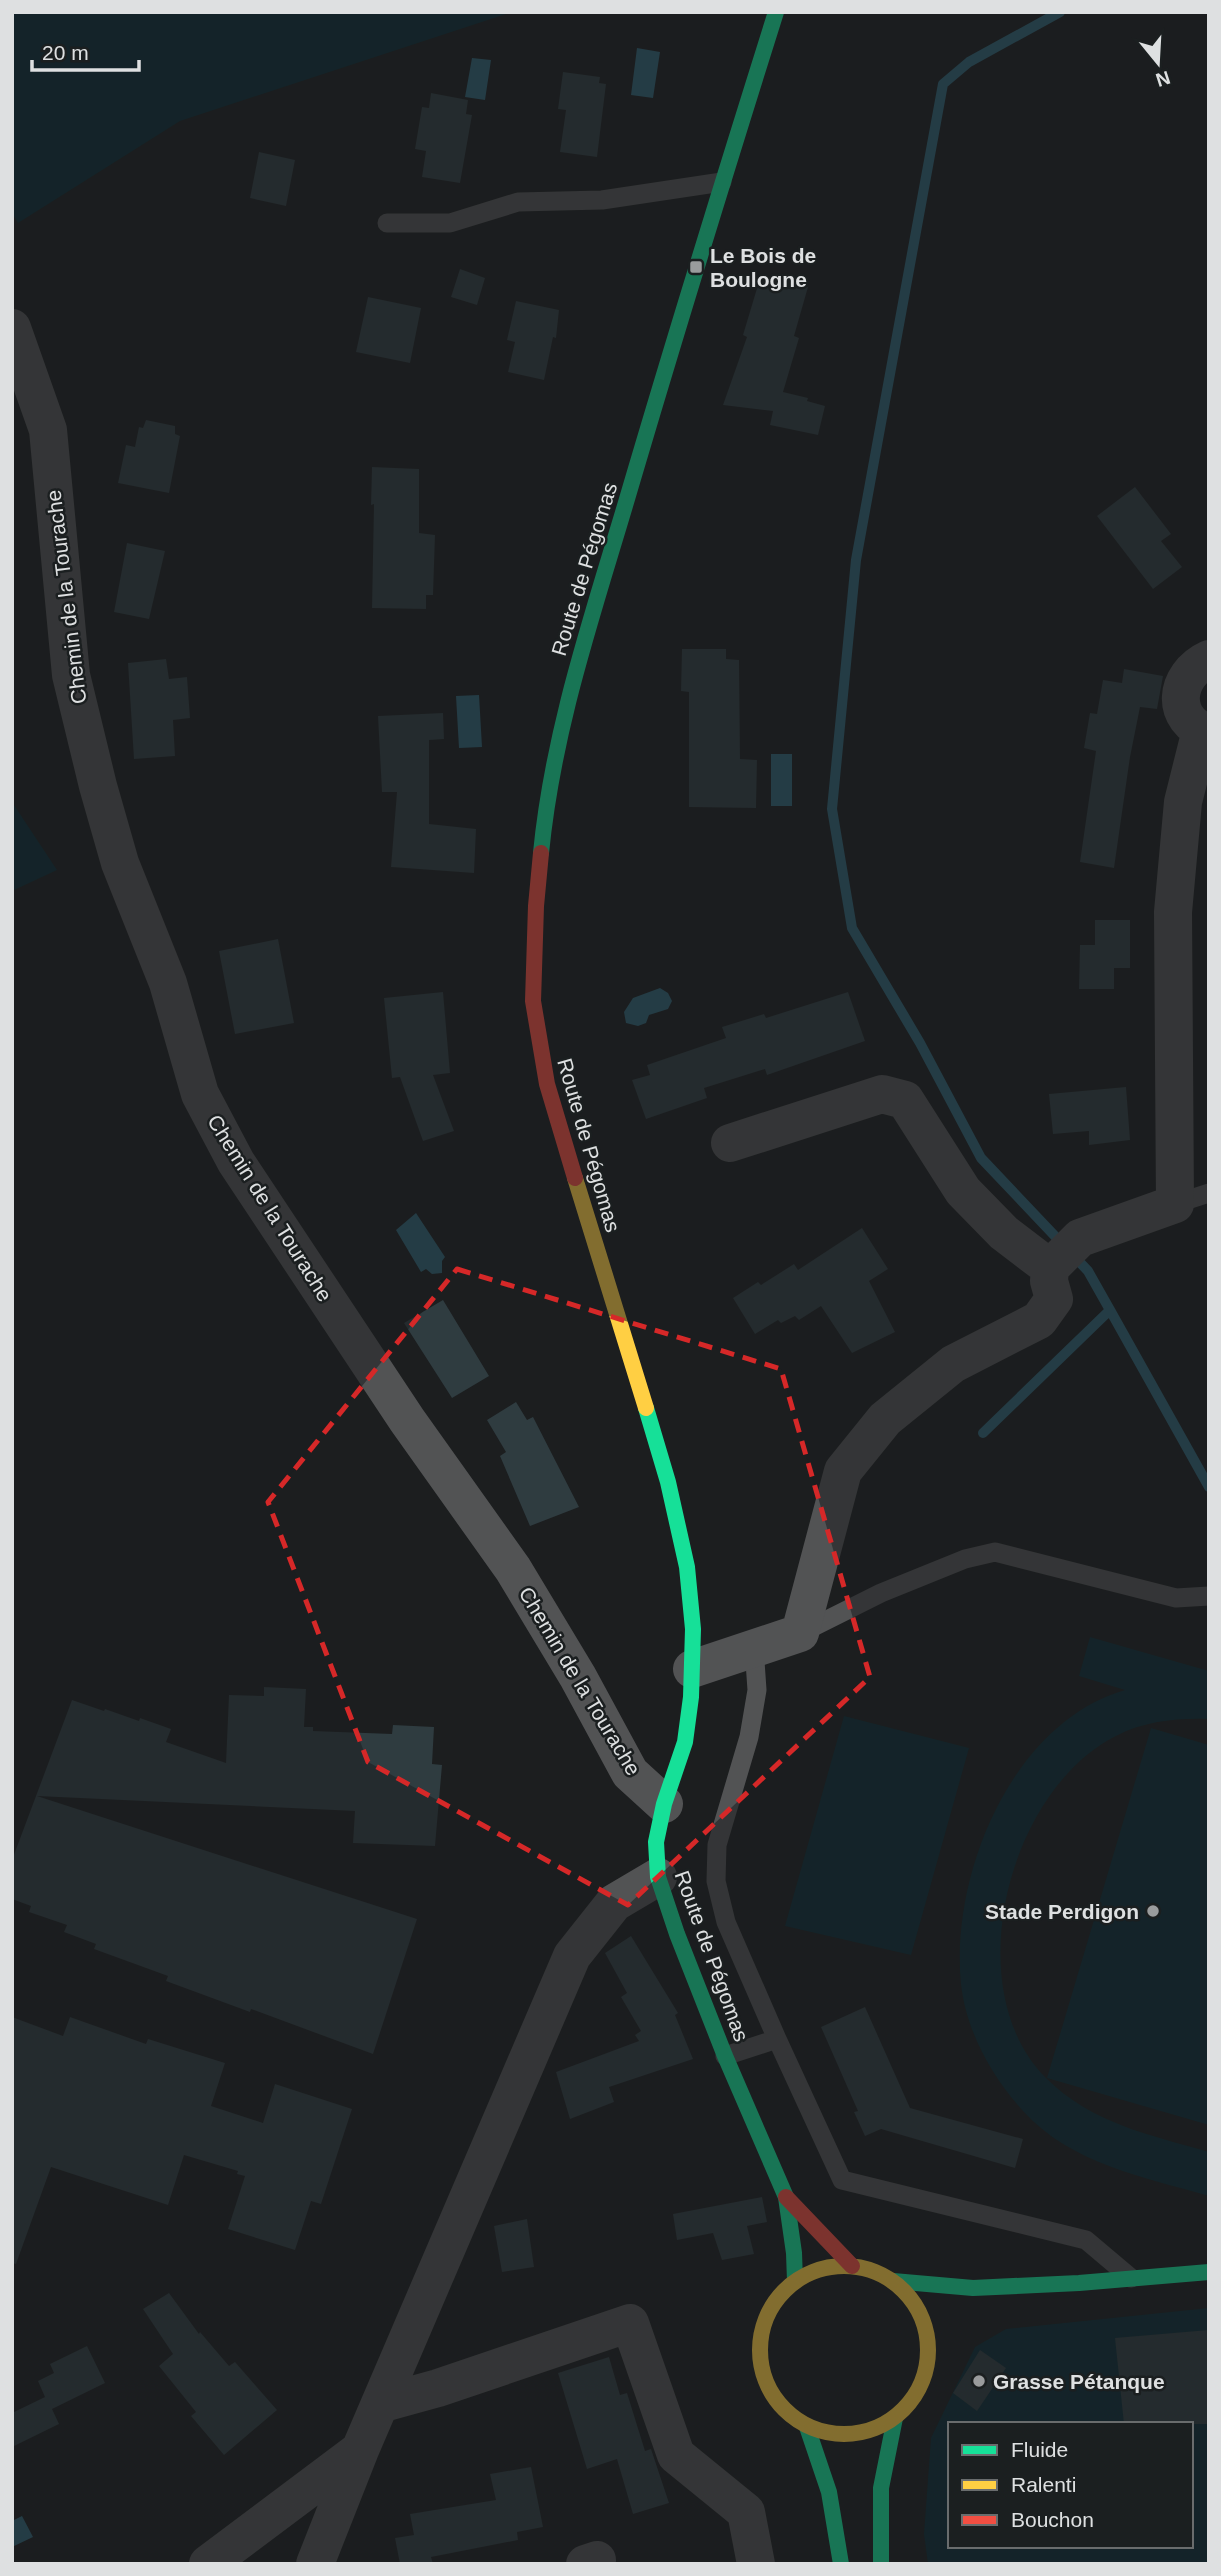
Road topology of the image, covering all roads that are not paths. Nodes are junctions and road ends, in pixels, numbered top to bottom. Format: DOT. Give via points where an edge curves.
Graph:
graph roads {
  1 [pos="776,12"];
  2 [pos="722,182"];
  3 [pos="387,223"];
  4 [pos="12,328"];
  5 [pos="1209,659"];
  6 [pos="1205,731"];
  7 [pos="730,1143"];
  8 [pos="1192,1198"];
  9 [pos="1063,1255"];
  10 [pos="1209,1596"];
  11 [pos="800,1633"];
  12 [pos="754,1647"];
  13 [pos="692,1669"];
  14 [pos="664,1804"];
  15 [pos="658,1877"];
  16 [pos="777,2039"];
  17 [pos="725,2056"];
  18 [pos="786,2197"];
  19 [pos="852,2266"];
  20 [pos="1209,2272"];
  21 [pos="1132,2278"];
  22 [pos="795,2281"];
  23 [pos="893,2281"];
  24 [pos="973,2288"];
  25 [pos="953,2303"];
  26 [pos="380,2404"];
  27 [pos="895,2418"];
  28 [pos="807,2427"];
  29 [pos="360,2450"];
  30 [pos="208,2564"];
  31 [pos="315,2564"];
  32 [pos="756,2564"];
  33 [pos="841,2564"];
  34 [pos="881,2564"];
  1 -- 2 [label="main road, Route de Pégomas"];
  2 -- 3 [label="lane" via="602,200 518,202 450,223"];
  2 -- 13 [label="main road, Route de Pégomas" via="564,711 545,812 533,1001 547,1084 668,1482 687,1567"];
  4 -- 14 [label="street, Chemin de la Tourache" via="48,430 71,675 98,786 120,863 168,984 200,1094 236,1162 407,1420 513,1569 630,1773"];
  5 -- 6 [label="street" via="1194,667 1180,692 1189,721"];
  6 -- 8 [label="street" via="1183,802 1173,912"];
  7 -- 9 [label="street" via="882,1094 905,1100 962,1191 1003,1233"];
  8 -- 9 [label="street"];
  9 -- 11 [label="street" via="1049,1281 1054,1299 1039,1320 953,1364 885,1419 843,1471"];
  10 -- 11 [label="lane" via="1176,1598 995,1552 964,1559 881,1593"];
  11 -- 12 [label="street"];
  12 -- 13 [label="street"];
  12 -- 16 [label="lane" via="757,1690 749,1737 716,1845 716,1881 726,1922"];
  13 -- 14 [label="main road, Route de Pégomas" via="685,1742"];
  14 -- 15 [label="main road, Route de Pégomas" via="656,1842"];
  15 -- 17 [label="main road, Route de Pégomas"];
  15 -- 26 [label="street" via="614,1903 572,1956"];
  16 -- 17 [label="lane"];
  16 -- 21 [label="lane" via="842,2180 1086,2240"];
  17 -- 18 [label="main road, Route de Pégomas"];
  18 -- 19 [label="main road, Route de Pégomas"];
  18 -- 22 [label="main road, Route de Pégomas"];
  19 -- 22 [label="main road" via="832,2266"];
  19 -- 23 [label="main road"];
  20 -- 21 [label="main road"];
  21 -- 24 [label="main road"];
  22 -- 28 [label="main road" via="767,2315 759,2358 774,2398"];
  23 -- 24 [label="main road"];
  23 -- 27 [label="main road" via="931,2327 923,2379"];
  24 -- 25 [label="main road"];
  26 -- 29 [label="street"];
  26 -- 32 [label="street" via="630,2323 676,2455 746,2512"];
  27 -- 28 [label="main road" via="853,2435"];
  27 -- 34 [label="main road" via="881,2488"];
  28 -- 33 [label="main road" via="829,2492"];
  29 -- 30 [label="street"];
  29 -- 31 [label="street"];
}
